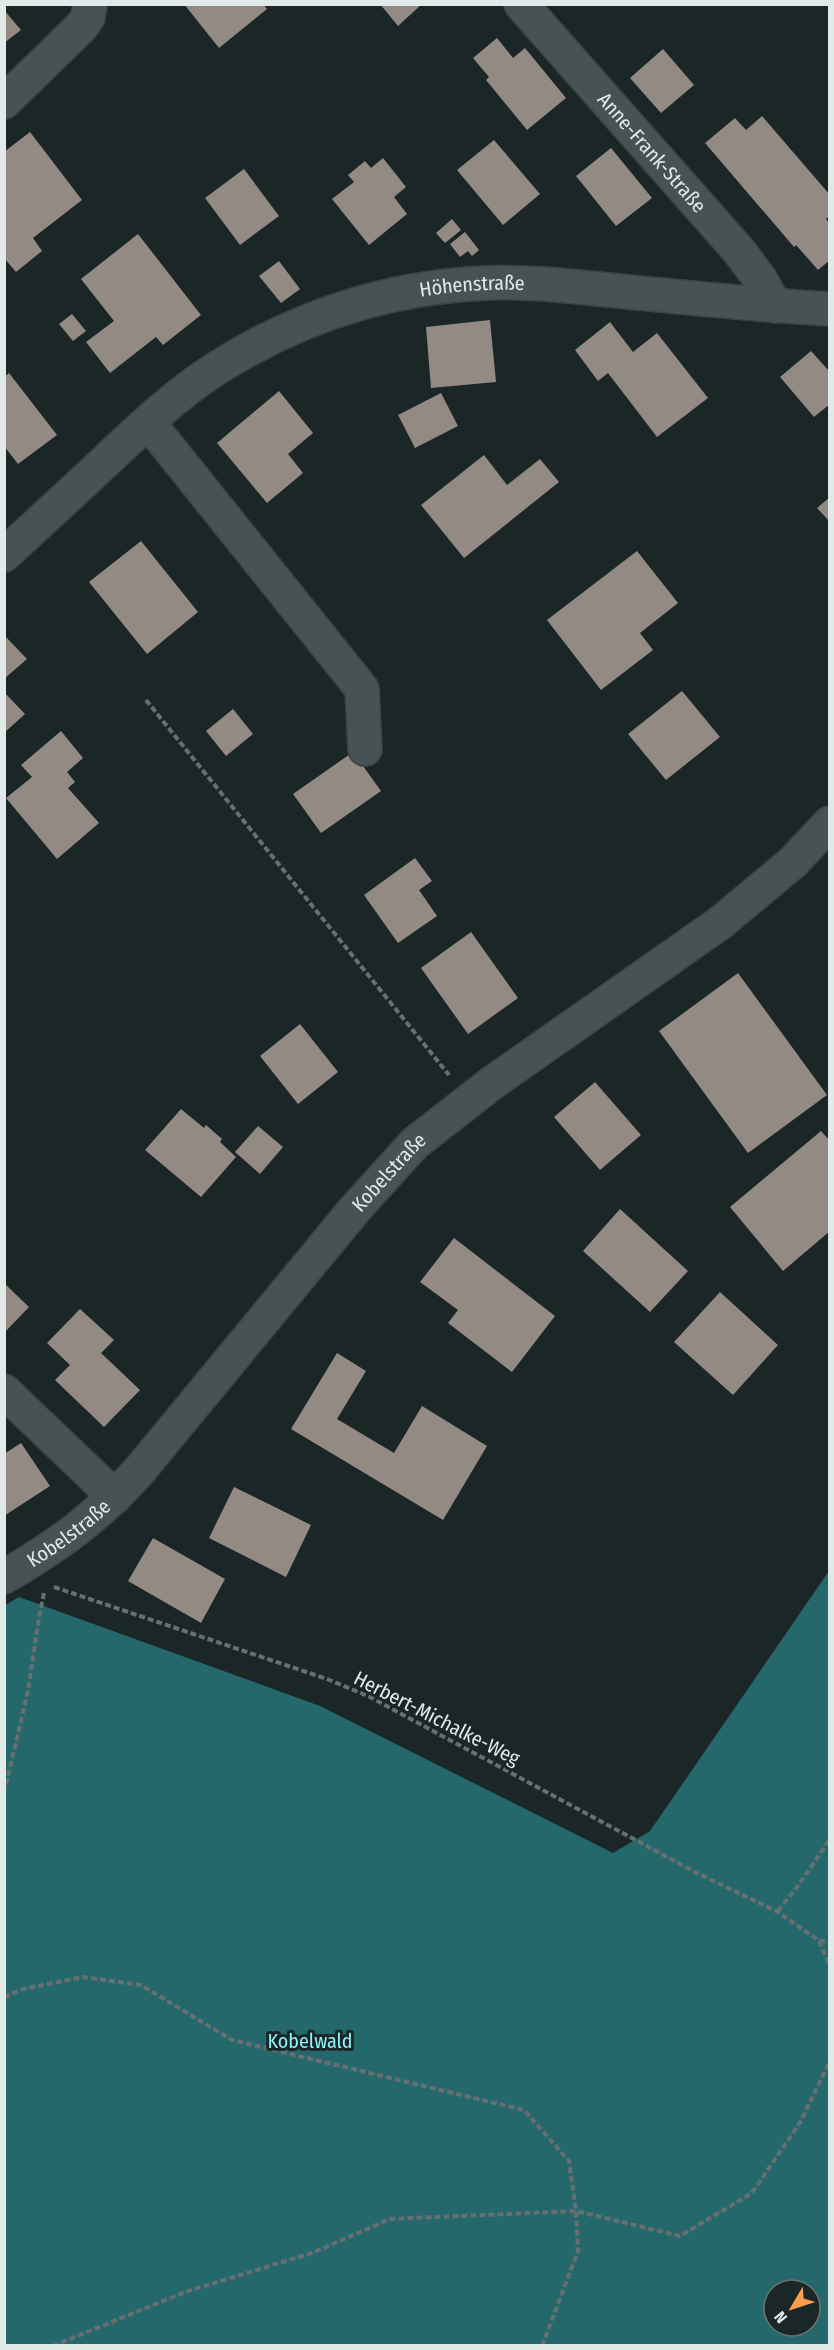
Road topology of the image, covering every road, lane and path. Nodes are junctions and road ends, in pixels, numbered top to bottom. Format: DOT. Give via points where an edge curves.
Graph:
graph roads {
  1 [pos="90,4"];
  2 [pos="521,4"];
  3 [pos="4,102"];
  4 [pos="775,306"];
  5 [pos="830,309"];
  6 [pos="148,422"];
  7 [pos="4,555"];
  8 [pos="146,700"];
  9 [pos="364,749"];
  10 [pos="830,823"];
  11 [pos="470,1100"];
  12 [pos="4,1391"];
  13 [pos="115,1497"];
  14 [pos="4,1577"];
  15 [pos="4,1792"];
  16 [pos="830,1839"];
  17 [pos="778,1912"];
  18 [pos="818,1940"];
  19 [pos="830,1943"];
  20 [pos="830,1966"];
  21 [pos="4,1997"];
  22 [pos="830,2061"];
  23 [pos="576,2211"];
  24 [pos="53,2346"];
  25 [pos="542,2346"];
  1 -- 3 [label="street" via="82,26"];
  2 -- 4 [label="street, Anne-Frank-Straße" via="739,251"];
  4 -- 5 [label="street, Höhenstraße"];
  4 -- 6 [label="street, Höhenstraße" via="529,283 487,283 405,292 364,301 285,330 213,370"];
  6 -- 7 [label="street, Höhenstraße"];
  6 -- 9 [label="street" via="362,689"];
  8 -- 11 [label="path"];
  10 -- 11 [label="street, Kobelstraße" via="792,862 720,923"];
  11 -- 13 [label="street, Kobelstraße" via="415,1143 355,1209"];
  12 -- 13 [label="street"];
  13 -- 14 [label="street, Kobelstraße" via="68,1537"];
  15 -- 17 [label="path, Herbert-Michalke-Weg" via="28,1691 46,1584 368,1696 695,1872"];
  16 -- 17 [label="path"];
  17 -- 18 [label="path, Herbert-Michalke-Weg"];
  18 -- 19 [label="path, Herbert-Michalke-Weg"];
  18 -- 20 [label="path"];
  21 -- 23 [label="path" via="22,1989 83,1977 141,1986 232,2040 525,2110 569,2161"];
  22 -- 23 [label="path" via="801,2121 752,2193 680,2236"];
  23 -- 24 [label="path" via="390,2219 312,2253 185,2292"];
  23 -- 25 [label="path" via="578,2251"];
}
